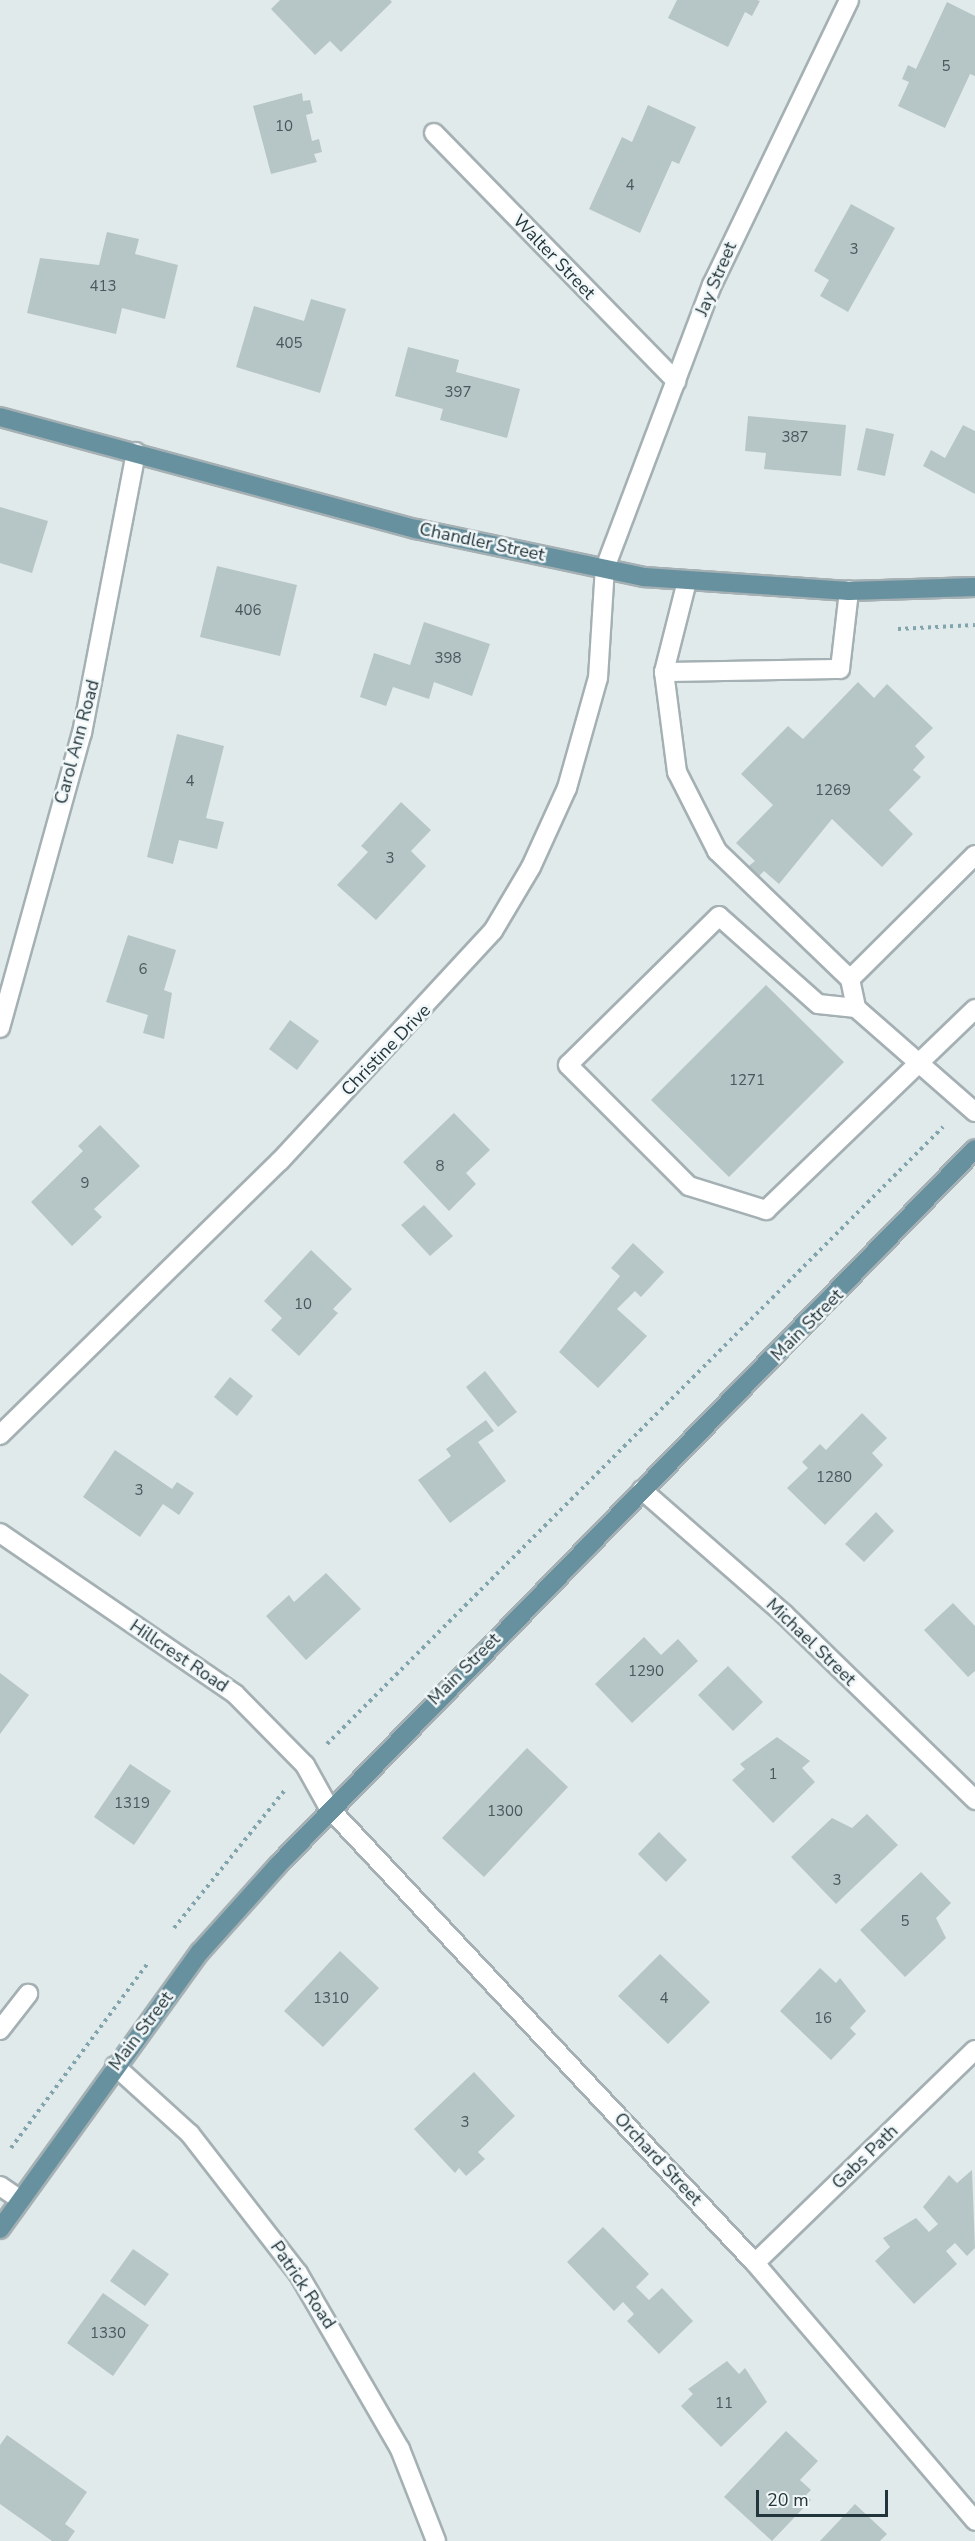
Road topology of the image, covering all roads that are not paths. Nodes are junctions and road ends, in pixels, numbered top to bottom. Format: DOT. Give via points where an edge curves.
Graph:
graph roads {
  1 [pos="849,0"];
  2 [pos="434,133"];
  3 [pos="676,381"];
  4 [pos="0,417"];
  5 [pos="136,452"];
  6 [pos="605,568"];
  7 [pos="687,581"];
  8 [pos="975,587"];
  9 [pos="849,591"];
  10 [pos="664,672"];
  11 [pos="975,855"];
  12 [pos="850,979"];
  13 [pos="856,1008"];
  14 [pos="975,1010"];
  15 [pos="0,1028"];
  16 [pos="922,1064"];
  17 [pos="970,1108"];
  18 [pos="975,1149"];
  19 [pos="0,1435"];
  20 [pos="642,1490"];
  21 [pos="0,1533"];
  22 [pos="975,1800"];
  23 [pos="329,1808"];
  24 [pos="28,1994"];
  25 [pos="0,2030"];
  26 [pos="975,2050"];
  27 [pos="115,2066"];
  28 [pos="0,2186"];
  29 [pos="19,2199"];
  30 [pos="0,2229"];
  31 [pos="755,2263"];
  32 [pos="975,2521"];
  33 [pos="436,2541"];
  1 -- 3 [label="street, Jay Street" via="752,198"];
  2 -- 3 [label="street, Walter Street"];
  3 -- 6 [label="street, Jay Street"];
  4 -- 5 [label="main road, Chandler Street"];
  5 -- 6 [label="main road, Chandler Street" via="416,529"];
  5 -- 15 [label="street, Carol Ann Road" via="82,733"];
  6 -- 7 [label="main road, Chandler Street"];
  6 -- 19 [label="street, Christine Drive" via="598,678 567,788 531,867 493,931 280,1161"];
  7 -- 9 [label="main road, Chandler Street"];
  7 -- 10 [label="street"];
  8 -- 9 [label="main road, Chandler Street"];
  9 -- 10 [label="street" via="840,669"];
  10 -- 12 [label="street" via="677,772 717,851"];
  11 -- 12 [label="street"];
  12 -- 13 [label="street"];
  13 -- 16 [label="street"];
  13 -- 16 [label="street" via="818,1005 719,916 568,1065 688,1186 766,1210"];
  14 -- 16 [label="street"];
  16 -- 17 [label="street"];
  18 -- 20 [label="main road, Main Street"];
  20 -- 22 [label="street, Michael Street" via="784,1614"];
  20 -- 23 [label="main road, Main Street"];
  21 -- 23 [label="street, Hillcrest Road" via="235,1694 305,1765"];
  23 -- 27 [label="main road, Main Street" via="200,1952"];
  23 -- 31 [label="street, Orchard Street"];
  24 -- 25 [label="street"];
  26 -- 31 [label="street, Gabs Path"];
  27 -- 29 [label="main road, Main Street"];
  27 -- 33 [label="street, Patrick Road" via="190,2134 297,2273 400,2449"];
  28 -- 29 [label="street"];
  29 -- 30 [label="main road, Main Street"];
  31 -- 32 [label="street, Orchard Street"];
}
